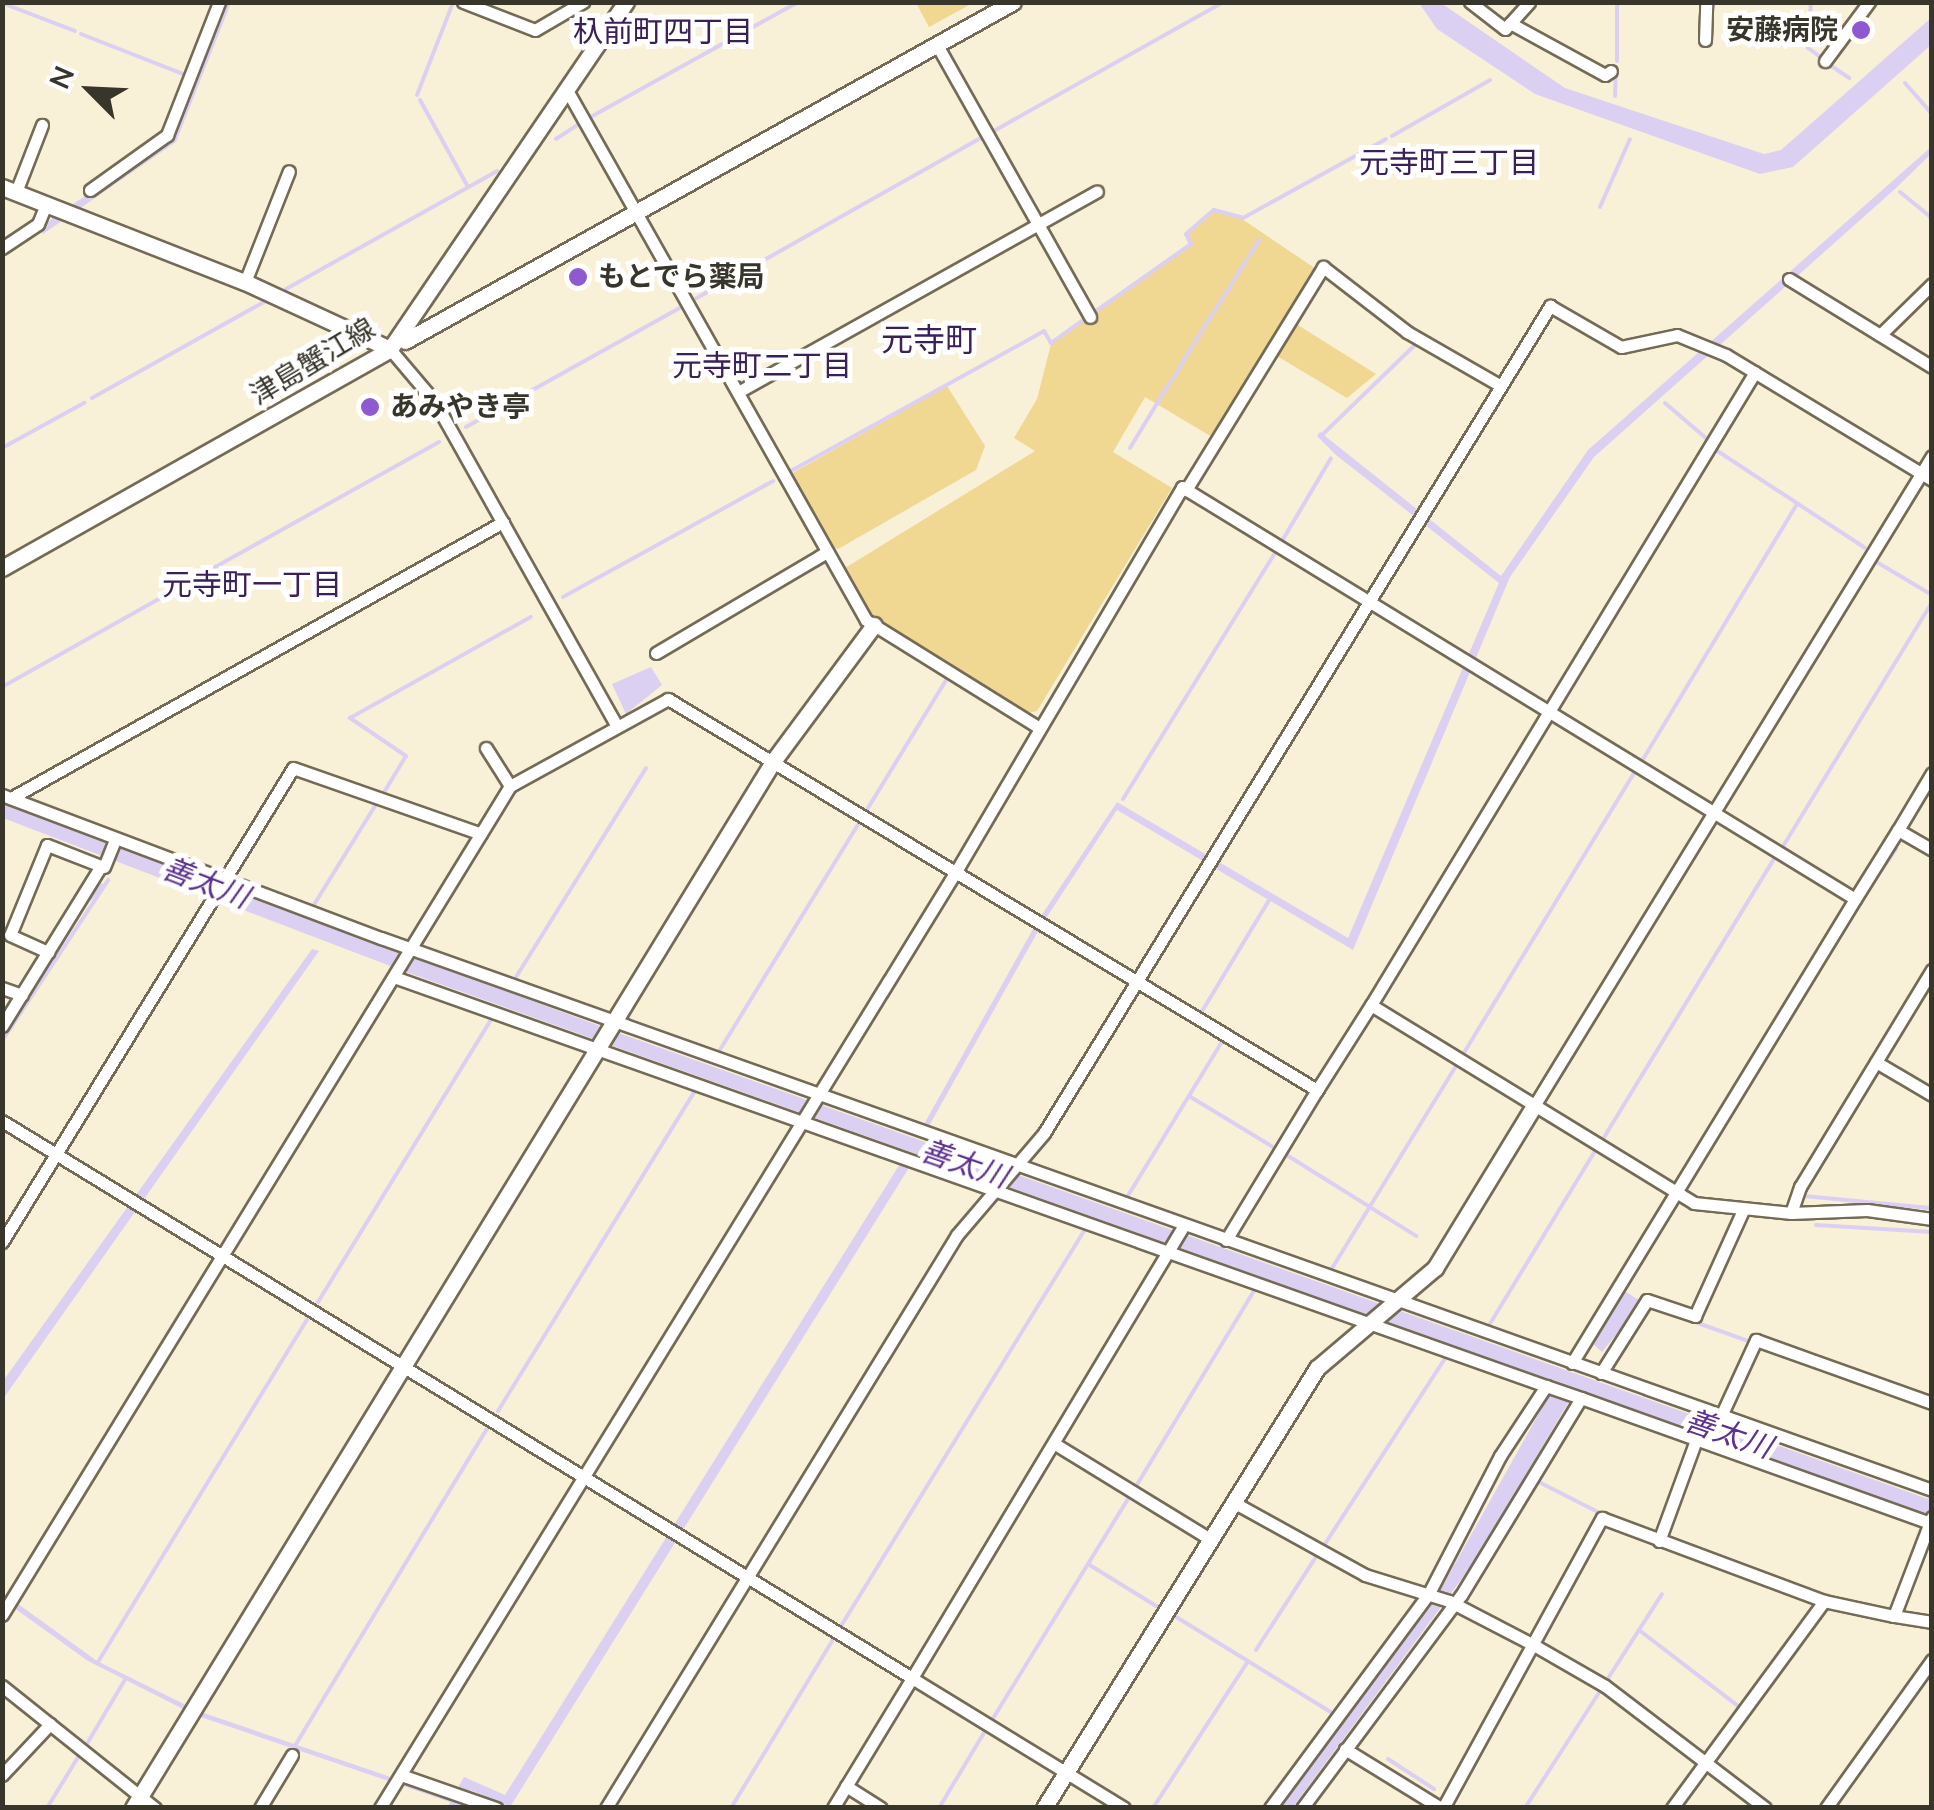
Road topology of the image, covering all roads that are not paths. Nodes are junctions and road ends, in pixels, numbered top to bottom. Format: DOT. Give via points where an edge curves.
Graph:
graph roads {
  1 [pos="219,2"];
  2 [pos="463,2"];
  3 [pos="583,2"];
  4 [pos="626,2"];
  5 [pos="1013,2"];
  6 [pos="1470,2"];
  7 [pos="1529,2"];
  8 [pos="1706,2"];
  9 [pos="1869,2"];
  10 [pos="1510,23"];
  11 [pos="1705,40"];
  12 [pos="937,45"];
  13 [pos="1824,61"];
  14 [pos="1610,70"];
  15 [pos="568,92"];
  16 [pos="42,125"];
  17 [pos="289,171"];
  18 [pos="9,190"];
  19 [pos="90,190"];
  20 [pos="1097,192"];
  21 [pos="48,205"];
  22 [pos="637,211"];
  23 [pos="1039,224"];
  24 [pos="2,248"];
  25 [pos="1789,279"];
  26 [pos="245,282"];
  27 [pos="1932,284"];
  28 [pos="1090,317"];
  29 [pos="1880,335"];
  30 [pos="390,349"];
  31 [pos="1932,367"];
  32 [pos="1755,372"];
  33 [pos="1501,386"];
  34 [pos="738,392"];
  35 [pos="1932,456"];
  36 [pos="1926,477"];
  37 [pos="1186,490"];
  38 [pos="503,522"];
  39 [pos="827,552"];
  40 [pos="2,568"];
  41 [pos="1367,601"];
  42 [pos="874,625"];
  43 [pos="656,652"];
  44 [pos="1549,711"];
  45 [pos="615,724"];
  46 [pos="1038,727"];
  47 [pos="486,748"];
  48 [pos="774,760"];
  49 [pos="1932,773"];
  50 [pos="510,786"];
  51 [pos="7,797"];
  52 [pos="1714,812"];
  53 [pos="1898,830"];
  54 [pos="480,834"];
  55 [pos="114,842"];
  56 [pos="1932,850"];
  57 [pos="104,865"];
  58 [pos="958,868"];
  59 [pos="224,882"];
  60 [pos="1855,900"];
  61 [pos="411,949"];
  62 [pos="48,952"];
  63 [pos="1932,970"];
  64 [pos="395,976"];
  65 [pos="1137,980"];
  66 [pos="2,988"];
  67 [pos="22,995"];
  68 [pos="1371,1005"];
  69 [pos="613,1022"];
  70 [pos="2,1026"];
  71 [pos="598,1047"];
  72 [pos="1876,1062"];
  73 [pos="1317,1090"];
  74 [pos="817,1095"];
  75 [pos="1932,1095"];
  76 [pos="1534,1106"];
  77 [pos="2,1121"];
  78 [pos="801,1121"];
  79 [pos="56,1154"];
  80 [pos="1016,1166"];
  81 [pos="993,1190"];
  82 [pos="1679,1191"];
  83 [pos="1743,1210"];
  84 [pos="1791,1213"];
  85 [pos="1932,1220"];
  86 [pos="1183,1227"];
  87 [pos="1226,1240"];
  88 [pos="2,1242"];
  89 [pos="1173,1252"];
  90 [pos="223,1256"];
  91 [pos="1396,1303"];
  92 [pos="1370,1323"];
  93 [pos="1572,1363"];
  94 [pos="402,1366"];
  95 [pos="1601,1373"];
  96 [pos="1546,1386"];
  97 [pos="1580,1398"];
  98 [pos="1932,1403"];
  99 [pos="1722,1416"];
  100 [pos="1696,1440"];
  101 [pos="1056,1444"];
  102 [pos="583,1477"];
  103 [pos="1932,1490"];
  104 [pos="1233,1502"];
  105 [pos="1931,1521"];
  106 [pos="1210,1539"];
  107 [pos="1660,1541"];
  108 [pos="748,1578"];
  109 [pos="1430,1594"];
  110 [pos="1824,1601"];
  111 [pos="1451,1602"];
  112 [pos="8,1607"];
  113 [pos="1894,1616"];
  114 [pos="1932,1622"];
  115 [pos="1532,1644"];
  116 [pos="1932,1660"];
  117 [pos="912,1678"];
  118 [pos="2,1686"];
  119 [pos="50,1724"];
  120 [pos="1345,1749"];
  121 [pos="292,1756"];
  122 [pos="1705,1764"];
  123 [pos="1065,1773"];
  124 [pos="2,1775"];
  125 [pos="397,1781"];
  126 [pos="846,1786"];
  127 [pos="136,1802"];
  128 [pos="1678,1805"];
  129 [pos="155,1808"];
  130 [pos="260,1808"];
  131 [pos="380,1808"];
  132 [pos="496,1808"];
  133 [pos="606,1808"];
  134 [pos="833,1808"];
  135 [pos="881,1808"];
  136 [pos="1044,1808"];
  137 [pos="1124,1808"];
  138 [pos="1270,1808"];
  139 [pos="1302,1808"];
  140 [pos="1442,1808"];
  141 [pos="1766,1808"];
  142 [pos="1826,1808"];
  1 -- 19 [label="street" via="167,135"];
  2 -- 3 [label="street" via="535,30"];
  4 -- 15 [label="street, 津島蟹江線"];
  5 -- 12 [label="street"];
  6 -- 10 [label="street" via="1505,29"];
  7 -- 10 [label="street"];
  8 -- 11 [label="street"];
  9 -- 13 [label="street"];
  10 -- 14 [label="street" via="1604,75"];
  12 -- 22 [label="street"];
  12 -- 23 [label="street"];
  15 -- 22 [label="street"];
  15 -- 30 [label="street, 津島蟹江線"];
  16 -- 18 [label="street"];
  17 -- 26 [label="street"];
  18 -- 21 [label="street"];
  20 -- 23 [label="street"];
  21 -- 24 [label="street" via="38,224"];
  21 -- 26 [label="street"];
  22 -- 30 [label="street"];
  22 -- 34 [label="street"];
  23 -- 28 [label="street"];
  23 -- 34 [label="street"];
  25 -- 29 [label="street"];
  26 -- 30 [label="street"];
  27 -- 29 [label="street"];
  29 -- 31 [label="street"];
  30 -- 38 [label="street" via="435,402"];
  30 -- 40 [label="street, 津島蟹江線"];
  32 -- 33 [label="street" via="1677,336 1621,348 1550,306"];
  32 -- 36 [label="street"];
  32 -- 44 [label="street"];
  33 -- 37 [label="street" via="1407,332 1323,266"];
  33 -- 41 [label="street"];
  34 -- 39 [label="street"];
  35 -- 36 [label="street"];
  36 -- 52 [label="street"];
  37 -- 41 [label="street"];
  37 -- 46 [label="street"];
  38 -- 45 [label="street"];
  38 -- 51 [label="street"];
  39 -- 42 [label="street"];
  39 -- 43 [label="street"];
  41 -- 44 [label="street"];
  41 -- 65 [label="street"];
  42 -- 46 [label="street"];
  42 -- 48 [label="street"];
  44 -- 52 [label="street"];
  44 -- 68 [label="street"];
  45 -- 48 [label="street" via="668,699"];
  45 -- 50 [label="street"];
  46 -- 58 [label="street"];
  47 -- 50 [label="street"];
  48 -- 58 [label="street"];
  48 -- 69 [label="street"];
  49 -- 53 [label="street"];
  50 -- 54 [label="street"];
  51 -- 55 [label="street"];
  52 -- 60 [label="street"];
  52 -- 76 [label="street"];
  53 -- 56 [label="street"];
  53 -- 60 [label="street"];
  54 -- 59 [label="street" via="293,768"];
  54 -- 61 [label="street"];
  55 -- 57 [label="street"];
  55 -- 59 [label="street"];
  58 -- 65 [label="street"];
  58 -- 74 [label="street"];
  59 -- 61 [label="street"];
  59 -- 79 [label="street"];
  60 -- 82 [label="street"];
  61 -- 64 [label="street"];
  61 -- 69 [label="street"];
  62 -- 62 [label="street" via="101,866 47,844 10,935"];
  62 -- 67 [label="street"];
  63 -- 72 [label="street"];
  64 -- 71 [label="street"];
  64 -- 90 [label="street"];
  65 -- 73 [label="street"];
  65 -- 80 [label="street" via="1044,1133"];
  66 -- 67 [label="street"];
  67 -- 70 [label="street"];
  68 -- 73 [label="street"];
  68 -- 76 [label="street"];
  69 -- 71 [label="street"];
  69 -- 74 [label="street"];
  71 -- 78 [label="street"];
  71 -- 94 [label="street"];
  72 -- 75 [label="street"];
  72 -- 84 [label="street"];
  73 -- 87 [label="street"];
  74 -- 78 [label="street"];
  74 -- 80 [label="street"];
  76 -- 82 [label="street"];
  76 -- 91 [label="street" via="1448,1250"];
  77 -- 79 [label="street"];
  78 -- 81 [label="street"];
  78 -- 102 [label="street"];
  79 -- 88 [label="street"];
  79 -- 90 [label="street"];
  80 -- 81 [label="street"];
  80 -- 86 [label="street"];
  81 -- 89 [label="street"];
  81 -- 108 [label="street" via="957,1235"];
  82 -- 83 [label="street" via="1706,1207"];
  82 -- 93 [label="street"];
  83 -- 84 [label="street"];
  83 -- 95 [label="street" via="1695,1316 1647,1300"];
  84 -- 85 [label="street" via="1867,1210"];
  86 -- 87 [label="street"];
  86 -- 89 [label="street"];
  87 -- 91 [label="street"];
  89 -- 92 [label="street"];
  89 -- 101 [label="street"];
  90 -- 94 [label="street"];
  90 -- 112 [label="street"];
  91 -- 92 [label="street"];
  91 -- 93 [label="street"];
  92 -- 96 [label="street"];
  92 -- 104 [label="street" via="1317,1368"];
  93 -- 95 [label="street"];
  94 -- 102 [label="street"];
  94 -- 127 [label="street"];
  95 -- 99 [label="street"];
  96 -- 97 [label="street"];
  96 -- 109 [label="street" via="1500,1456"];
  97 -- 100 [label="street"];
  97 -- 111 [label="street"];
  98 -- 99 [label="street" via="1756,1340"];
  99 -- 103 [label="street"];
  100 -- 105 [label="street"];
  100 -- 107 [label="street"];
  101 -- 106 [label="street"];
  101 -- 117 [label="street"];
  102 -- 108 [label="street"];
  102 -- 125 [label="street"];
  104 -- 106 [label="street"];
  104 -- 109 [label="street" via="1364,1575"];
  105 -- 113 [label="street"];
  106 -- 123 [label="street"];
  107 -- 110 [label="street"];
  107 -- 115 [label="street" via="1602,1518"];
  108 -- 117 [label="street"];
  108 -- 133 [label="street"];
  109 -- 111 [label="street"];
  109 -- 138 [label="street"];
  110 -- 113 [label="street"];
  110 -- 122 [label="street"];
  111 -- 115 [label="street"];
  111 -- 120 [label="street"];
  113 -- 114 [label="street"];
  115 -- 122 [label="street" via="1605,1686"];
  115 -- 140 [label="street"];
  116 -- 142 [label="street"];
  117 -- 123 [label="street"];
  117 -- 126 [label="street"];
  118 -- 119 [label="street"];
  119 -- 124 [label="street"];
  119 -- 127 [label="street"];
  120 -- 139 [label="street"];
  120 -- 140 [label="street"];
  121 -- 130 [label="street"];
  122 -- 128 [label="street"];
  122 -- 141 [label="street"];
  123 -- 136 [label="street"];
  123 -- 137 [label="street"];
  125 -- 131 [label="street"];
  125 -- 132 [label="street"];
  126 -- 134 [label="street"];
  126 -- 135 [label="street"];
  127 -- 129 [label="street"];
}
